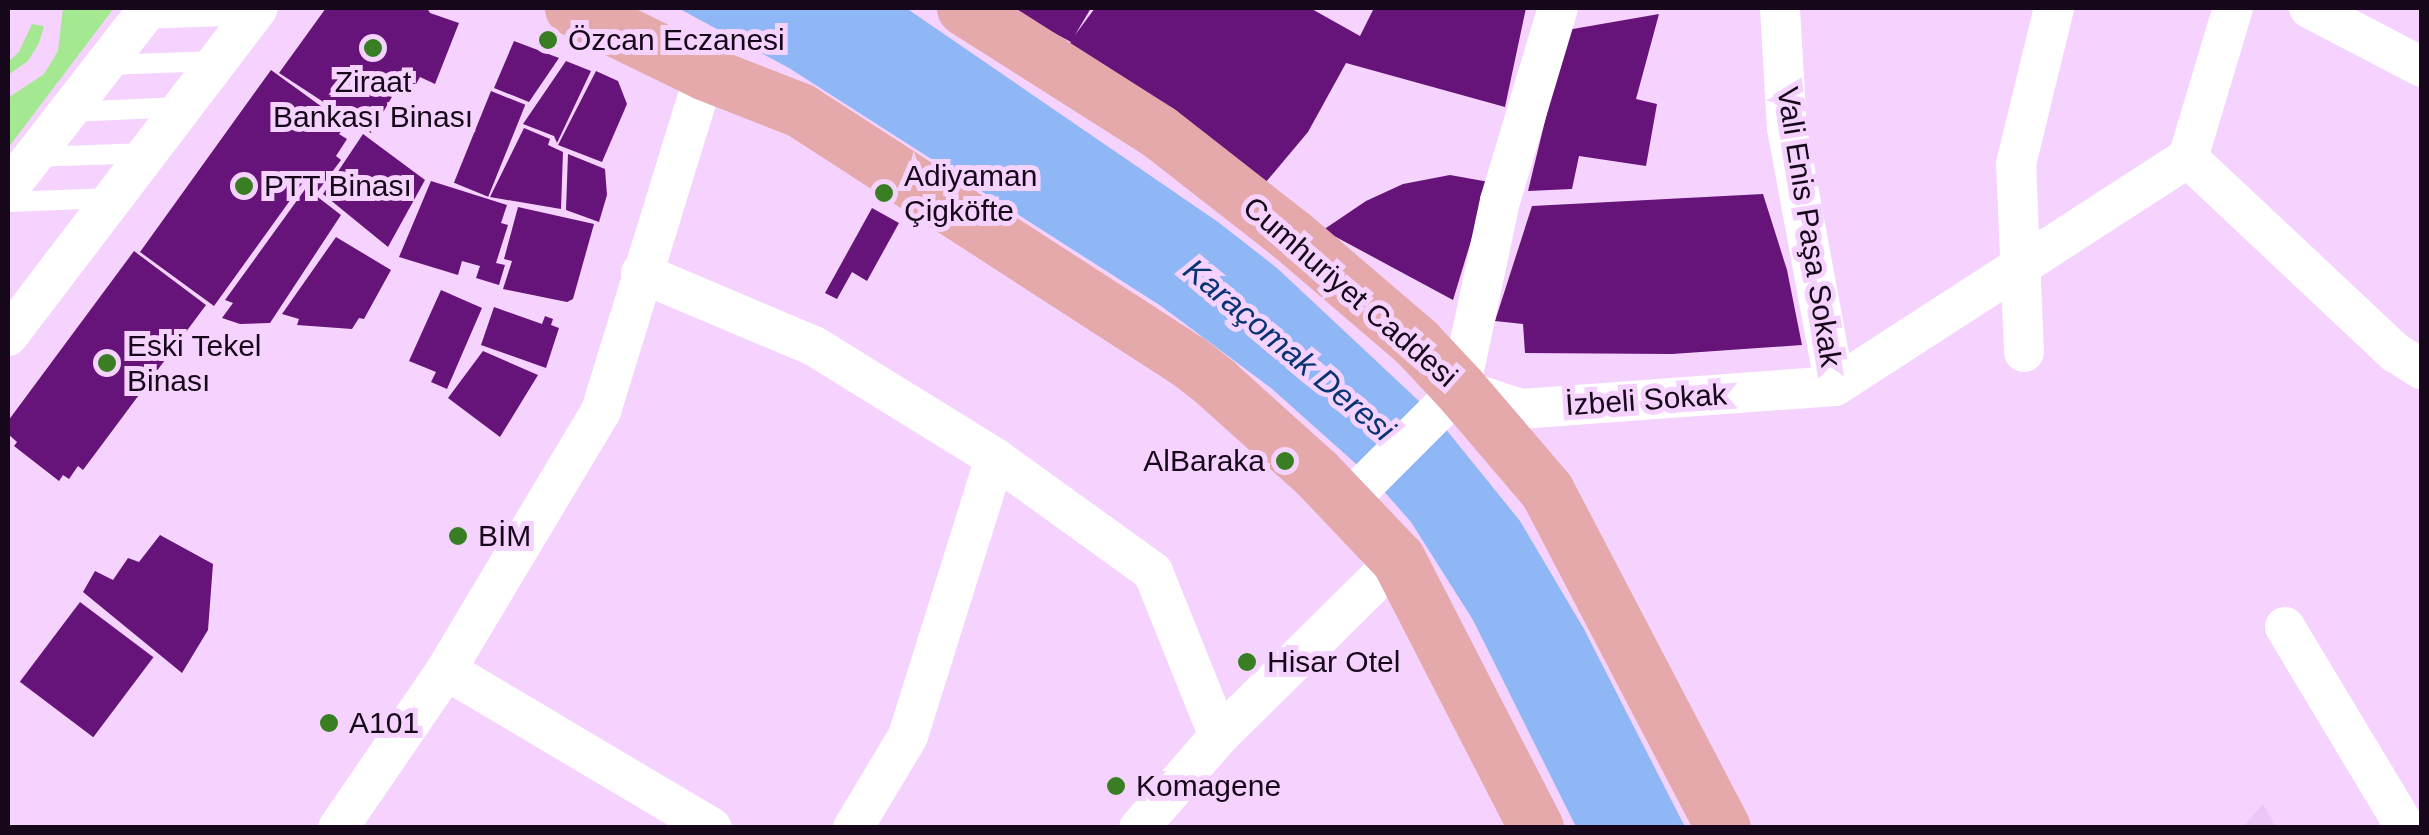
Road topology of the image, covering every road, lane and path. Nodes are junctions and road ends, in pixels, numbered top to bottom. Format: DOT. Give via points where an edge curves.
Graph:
graph roads {
  1 [pos="572,8"];
  2 [pos="964,8"];
  3 [pos="1558,8"];
  4 [pos="1780,8"];
  5 [pos="2054,8"];
  6 [pos="2233,8"];
  7 [pos="2309,8"];
  8 [pos="255,12"];
  9 [pos="144,13"];
  10 [pos="217,61"];
  11 [pos="104,66"];
  12 [pos="2422,67"];
  13 [pos="705,73"];
  14 [pos="182,107"];
  15 [pos="68,112"];
  16 [pos="147,152"];
  17 [pos="32,157"];
  18 [pos="2188,158"];
  19 [pos="8,188"];
  20 [pos="112,198"];
  21 [pos="8,202"];
  22 [pos="2022,266"];
  23 [pos="642,273"];
  24 [pos="8,336"];
  25 [pos="2024,352"];
  26 [pos="2422,369"];
  27 [pos="1835,386"];
  28 [pos="1460,390"];
  29 [pos="995,458"];
  30 [pos="1346,503"];
  31 [pos="1398,559"];
  32 [pos="2285,627"];
  33 [pos="446,670"];
  34 [pos="1218,736"];
  35 [pos="1142,826"];
  36 [pos="338,828"];
  37 [pos="712,828"];
  38 [pos="854,828"];
  39 [pos="1536,828"];
  40 [pos="1723,828"];
  41 [pos="2406,828"];
  1 -- 13 [label="main road"];
  2 -- 28 [label="main road, Cumhuriyet Caddesi" via="1158,131 1304,246 1417,343"];
  3 -- 28 [label="street" via="1500,201"];
  4 -- 27 [label="street, Vali Enis Paşa Sokak" via="1787,128"];
  5 -- 22 [label="street" via="2016,164"];
  6 -- 18 [label="street"];
  7 -- 12 [label="street"];
  8 -- 9 [label="lane"];
  8 -- 10 [label="street"];
  9 -- 11 [label="street"];
  10 -- 11 [label="lane"];
  10 -- 14 [label="street"];
  11 -- 15 [label="street"];
  13 -- 23 [label="street"];
  13 -- 30 [label="main road" via="800,110 1187,360"];
  14 -- 15 [label="lane"];
  14 -- 16 [label="street"];
  15 -- 17 [label="street"];
  16 -- 17 [label="lane"];
  16 -- 20 [label="street"];
  17 -- 19 [label="street"];
  18 -- 22 [label="street"];
  18 -- 26 [label="street" via="2396,353"];
  20 -- 21 [label="lane"];
  20 -- 24 [label="street"];
  22 -- 25 [label="street"];
  22 -- 27 [label="street"];
  23 -- 29 [label="street" via="814,346"];
  23 -- 33 [label="street" via="601,411"];
  27 -- 28 [label="street, İzbeli Sokak" via="1520,409"];
  28 -- 30 [label="street"];
  28 -- 40 [label="main road, Cumhuriyet Caddesi" via="1547,491"];
  29 -- 34 [label="street" via="1153,572"];
  29 -- 38 [label="street" via="908,736"];
  30 -- 31 [label="main road"];
  31 -- 34 [label="street"];
  31 -- 39 [label="main road"];
  32 -- 41 [label="street"];
  33 -- 36 [label="street"];
  33 -- 37 [label="street"];
  34 -- 35 [label="street"];
}
